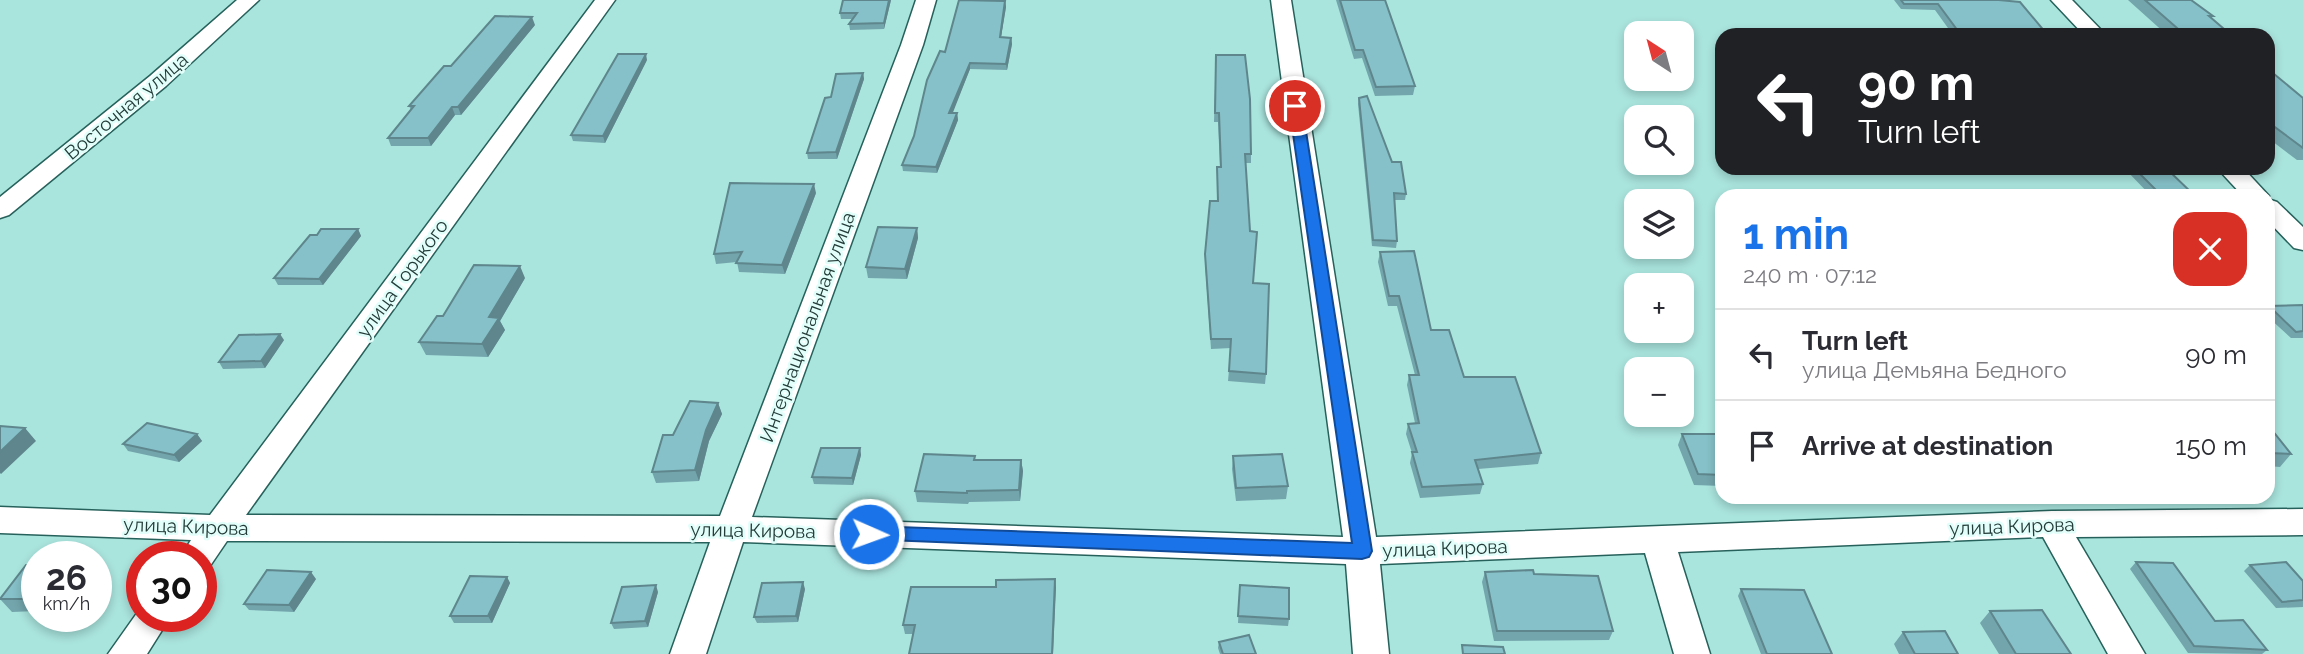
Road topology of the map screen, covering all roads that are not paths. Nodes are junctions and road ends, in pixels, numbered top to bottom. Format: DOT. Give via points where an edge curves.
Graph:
graph roads {
  1 [pos="249,0"];
  2 [pos="605,0"];
  3 [pos="926,0"];
  4 [pos="1281,0"];
  5 [pos="2061,0"];
  6 [pos="2089,28"];
  7 [pos="2236,175"];
  8 [pos="2250,189"];
  9 [pos="0,210"];
  10 [pos="2275,214"];
  11 [pos="2303,242"];
  12 [pos="0,520"];
  13 [pos="2303,522"];
  14 [pos="2052,524"];
  15 [pos="219,528"];
  16 [pos="731,529"];
  17 [pos="1657,539"];
  18 [pos="209,541"];
  19 [pos="1362,551"];
  20 [pos="142,632"];
  21 [pos="126,654"];
  22 [pos="688,654"];
  23 [pos="1371,654"];
  24 [pos="1692,654"];
  25 [pos="2127,654"];
  1 -- 9 [label="street, Восточная улица"];
  2 -- 15 [label="street, улица Горького"];
  3 -- 16 [label="street, Интернациональная улица"];
  4 -- 19 [label="street"];
  5 -- 6 [label="street"];
  7 -- 8 [label="street"];
  10 -- 11 [label="street"];
  12 -- 15 [label="street, улица Кирова"];
  13 -- 14 [label="street, улица Кирова"];
  14 -- 17 [label="street, улица Кирова"];
  14 -- 25 [label="street"];
  15 -- 16 [label="street, улица Кирова"];
  15 -- 18 [label="street, улица Горького"];
  16 -- 19 [label="street, улица Кирова"];
  16 -- 22 [label="street, Интернациональная улица"];
  17 -- 19 [label="street, улица Кирова"];
  17 -- 24 [label="street"];
  19 -- 23 [label="street"];
  20 -- 21 [label="street"];
}
